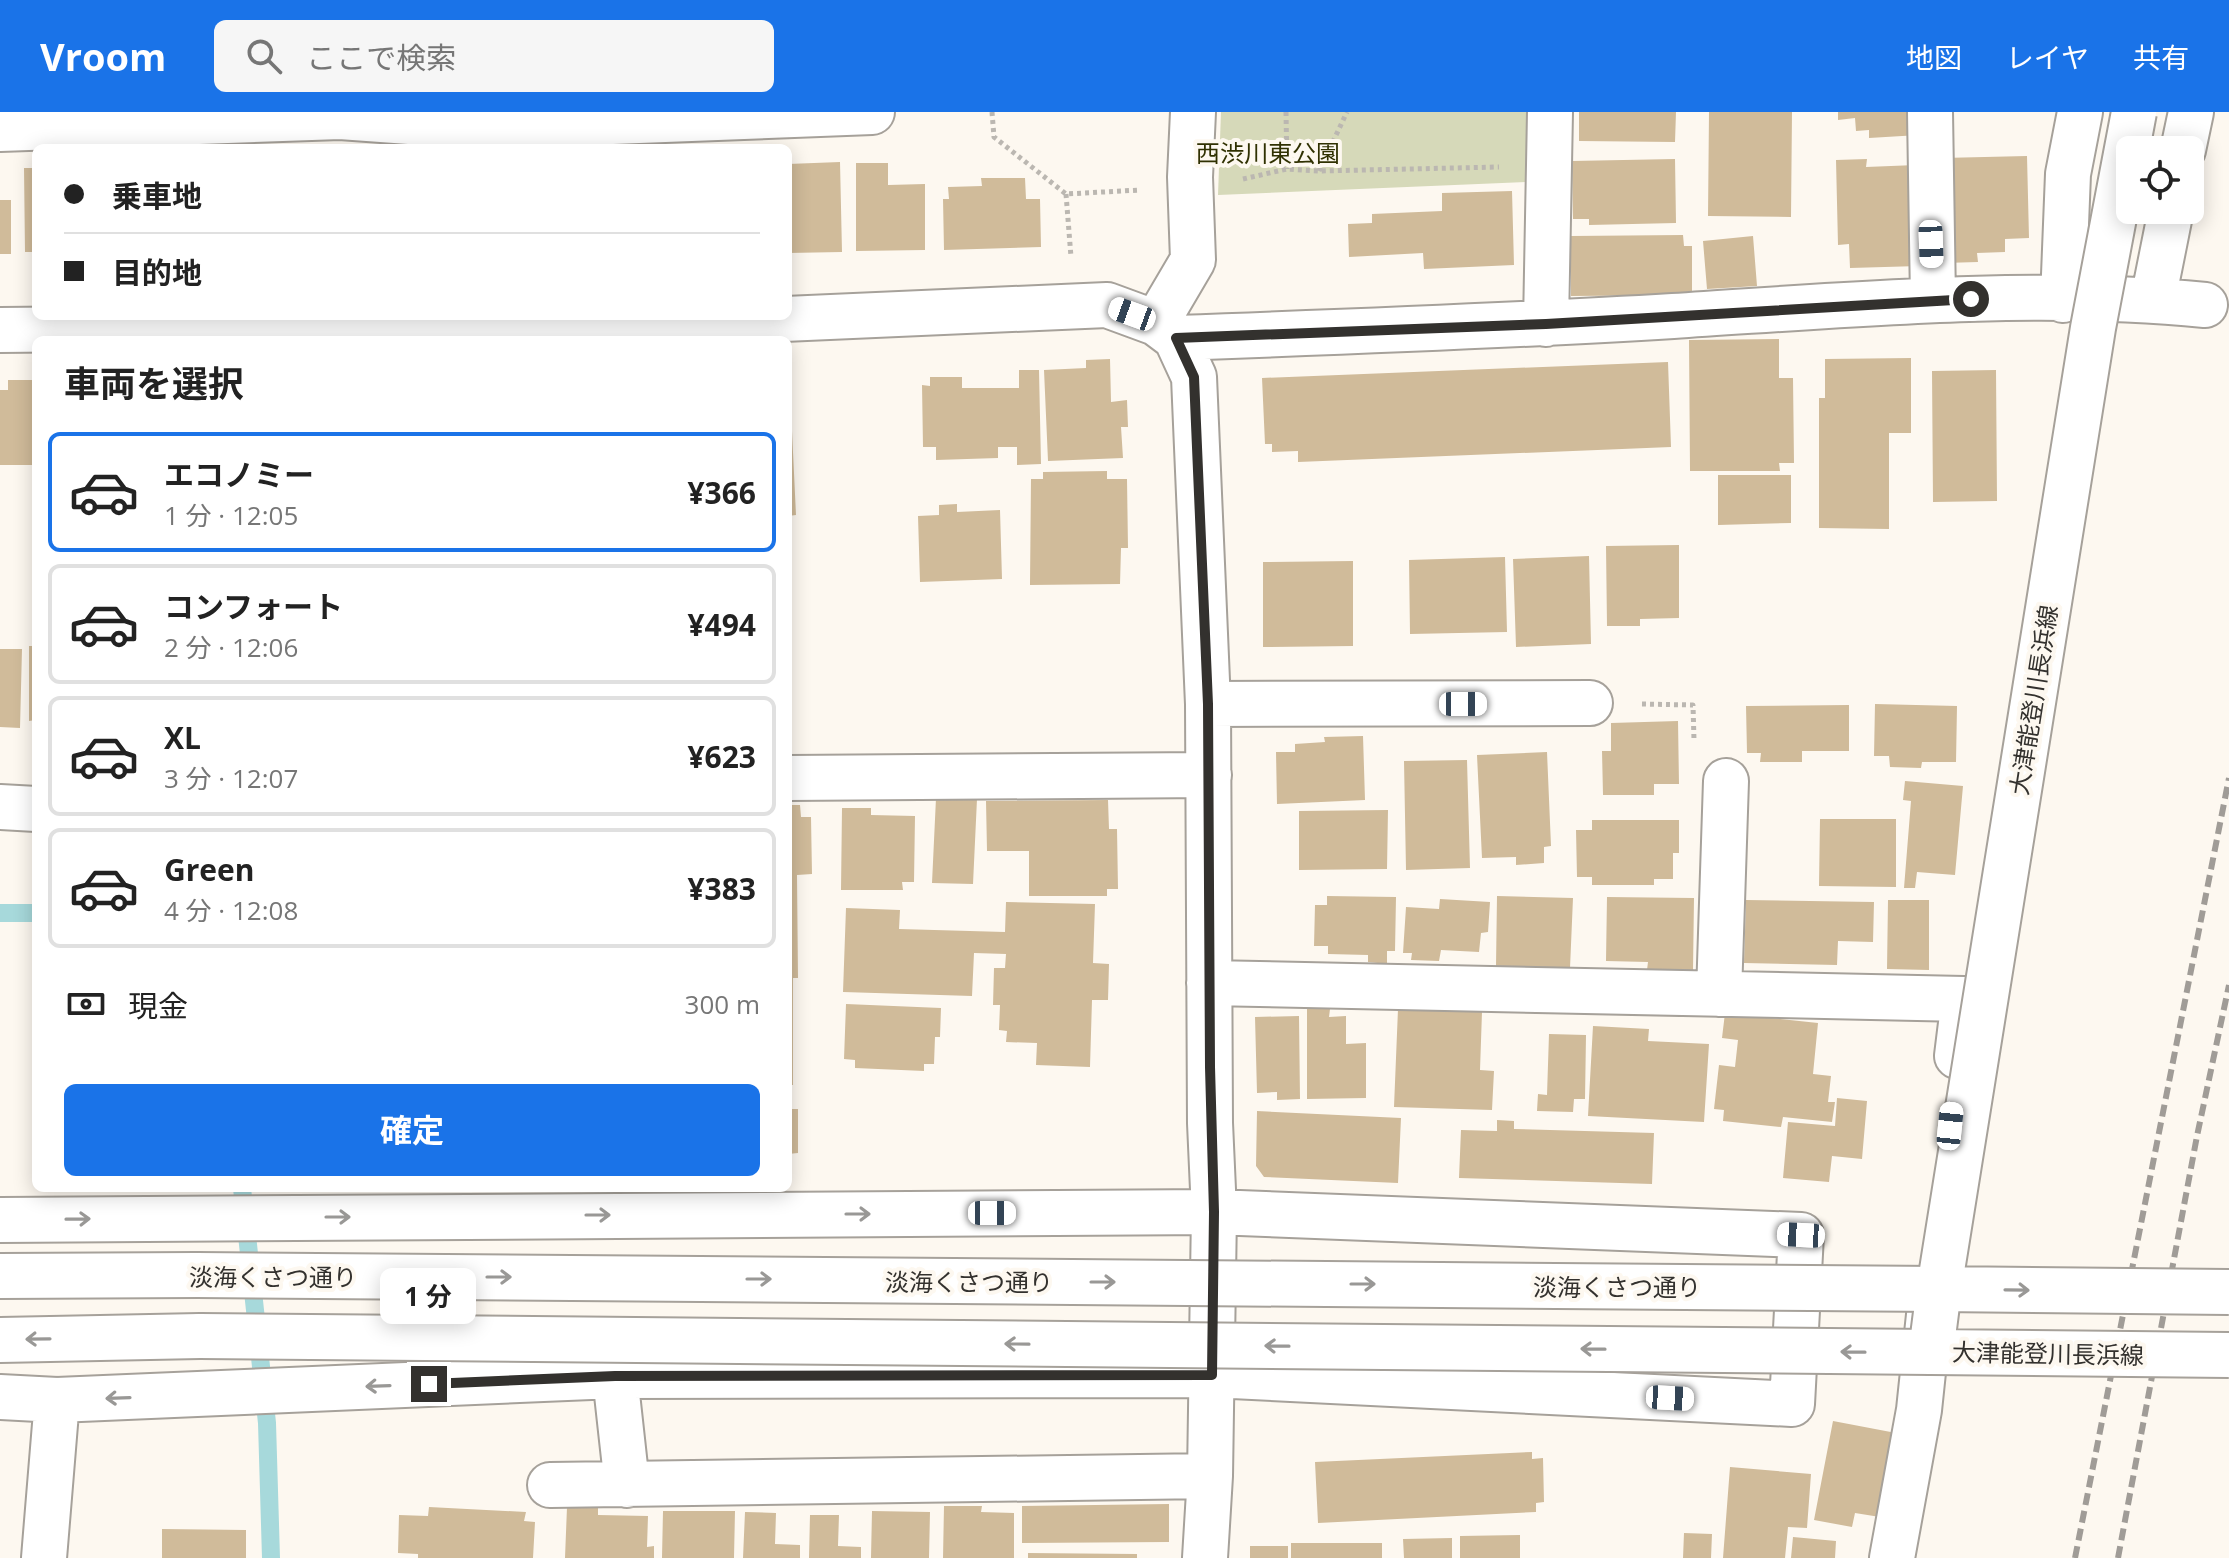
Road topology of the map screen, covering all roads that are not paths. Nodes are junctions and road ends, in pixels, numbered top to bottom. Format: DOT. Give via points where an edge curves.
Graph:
graph roads {
  1 [pos="872,112"];
  2 [pos="1193,112"];
  3 [pos="1550,112"];
  4 [pos="1930,112"];
  5 [pos="2080,112"];
  6 [pos="2134,112"];
  7 [pos="2191,112"];
  8 [pos="479,120"];
  9 [pos="0,129"];
  10 [pos="2186,136"];
  11 [pos="2168,224"];
  12 [pos="1933,300"];
  13 [pos="2063,300"];
  14 [pos="2153,300"];
  15 [pos="2205,305"];
  16 [pos="792,319"];
  17 [pos="760,320"];
  18 [pos="1546,324"];
  19 [pos="0,330"];
  20 [pos="1166,330"];
  21 [pos="492,333"];
  22 [pos="1590,703"];
  23 [pos="1208,704"];
  24 [pos="1209,775"];
  25 [pos="792,778"];
  26 [pos="1726,781"];
  27 [pos="0,807"];
  28 [pos="32,809"];
  29 [pos="1209,983"];
  30 [pos="1719,994"];
  31 [pos="1214,1212"];
  32 [pos="0,1220"];
  33 [pos="0,1276"];
  34 [pos="1939,1289"];
  35 [pos="2229,1292"];
  36 [pos="0,1340"];
  37 [pos="1931,1352"];
  38 [pos="2229,1355"];
  39 [pos="1212,1375"];
  40 [pos="615,1376"];
  41 [pos="0,1397"];
  42 [pos="57,1400"];
  43 [pos="1210,1476"];
  44 [pos="550,1485"];
  45 [pos="627,1485"];
  46 [pos="44,1558"];
  47 [pos="1205,1558"];
  48 [pos="1892,1558"];
  1 -- 8 [label="street"];
  2 -- 20 [label="street" via="1193,260"];
  3 -- 18 [label="street"];
  4 -- 12 [label="street"];
  5 -- 13 [label="street" via="2068,174"];
  6 -- 34 [label="street, 大津能登川長浜線, bridge" via="2093,328"];
  7 -- 10 [label="street"];
  8 -- 9 [label="street" via="340,117"];
  11 -- 14 [label="street"];
  12 -- 13 [label="street"];
  12 -- 18 [label="street"];
  13 -- 14 [label="street"];
  14 -- 15 [label="street"];
  16 -- 20 [label="street" via="1107,305"];
  17 -- 21 [label="street"];
  18 -- 20 [label="street"];
  19 -- 21 [label="street"];
  20 -- 23 [label="street" via="1194,377"];
  22 -- 23 [label="street"];
  23 -- 24 [label="street"];
  24 -- 25 [label="street"];
  24 -- 29 [label="street"];
  26 -- 30 [label="street"];
  27 -- 28 [label="street"];
  29 -- 30 [label="street"];
  29 -- 31 [label="street"];
  30 -- 48 [label="street" via="1964,999 1919,1410"];
  32 -- 31 [label="street, one-way"];
  31 -- 39 [label="street"];
  31 -- 39 [label="street" via="1801,1235 1792,1404"];
  33 -- 34 [label="street, 淡海くさつ通り, one-way, bridge"];
  34 -- 35 [label="street, one-way, bridge"];
  34 -- 37 [label="street, 大津能登川長浜線, bridge"];
  37 -- 36 [label="street, one-way, bridge" via="200,1336"];
  37 -- 38 [label="street, 大津能登川長浜線, bridge"];
  39 -- 40 [label="street"];
  39 -- 43 [label="street"];
  40 -- 42 [label="street, one-way"];
  40 -- 45 [label="street"];
  41 -- 42 [label="street"];
  42 -- 46 [label="street"];
  43 -- 45 [label="street"];
  43 -- 47 [label="street"];
  44 -- 45 [label="street"];
}
